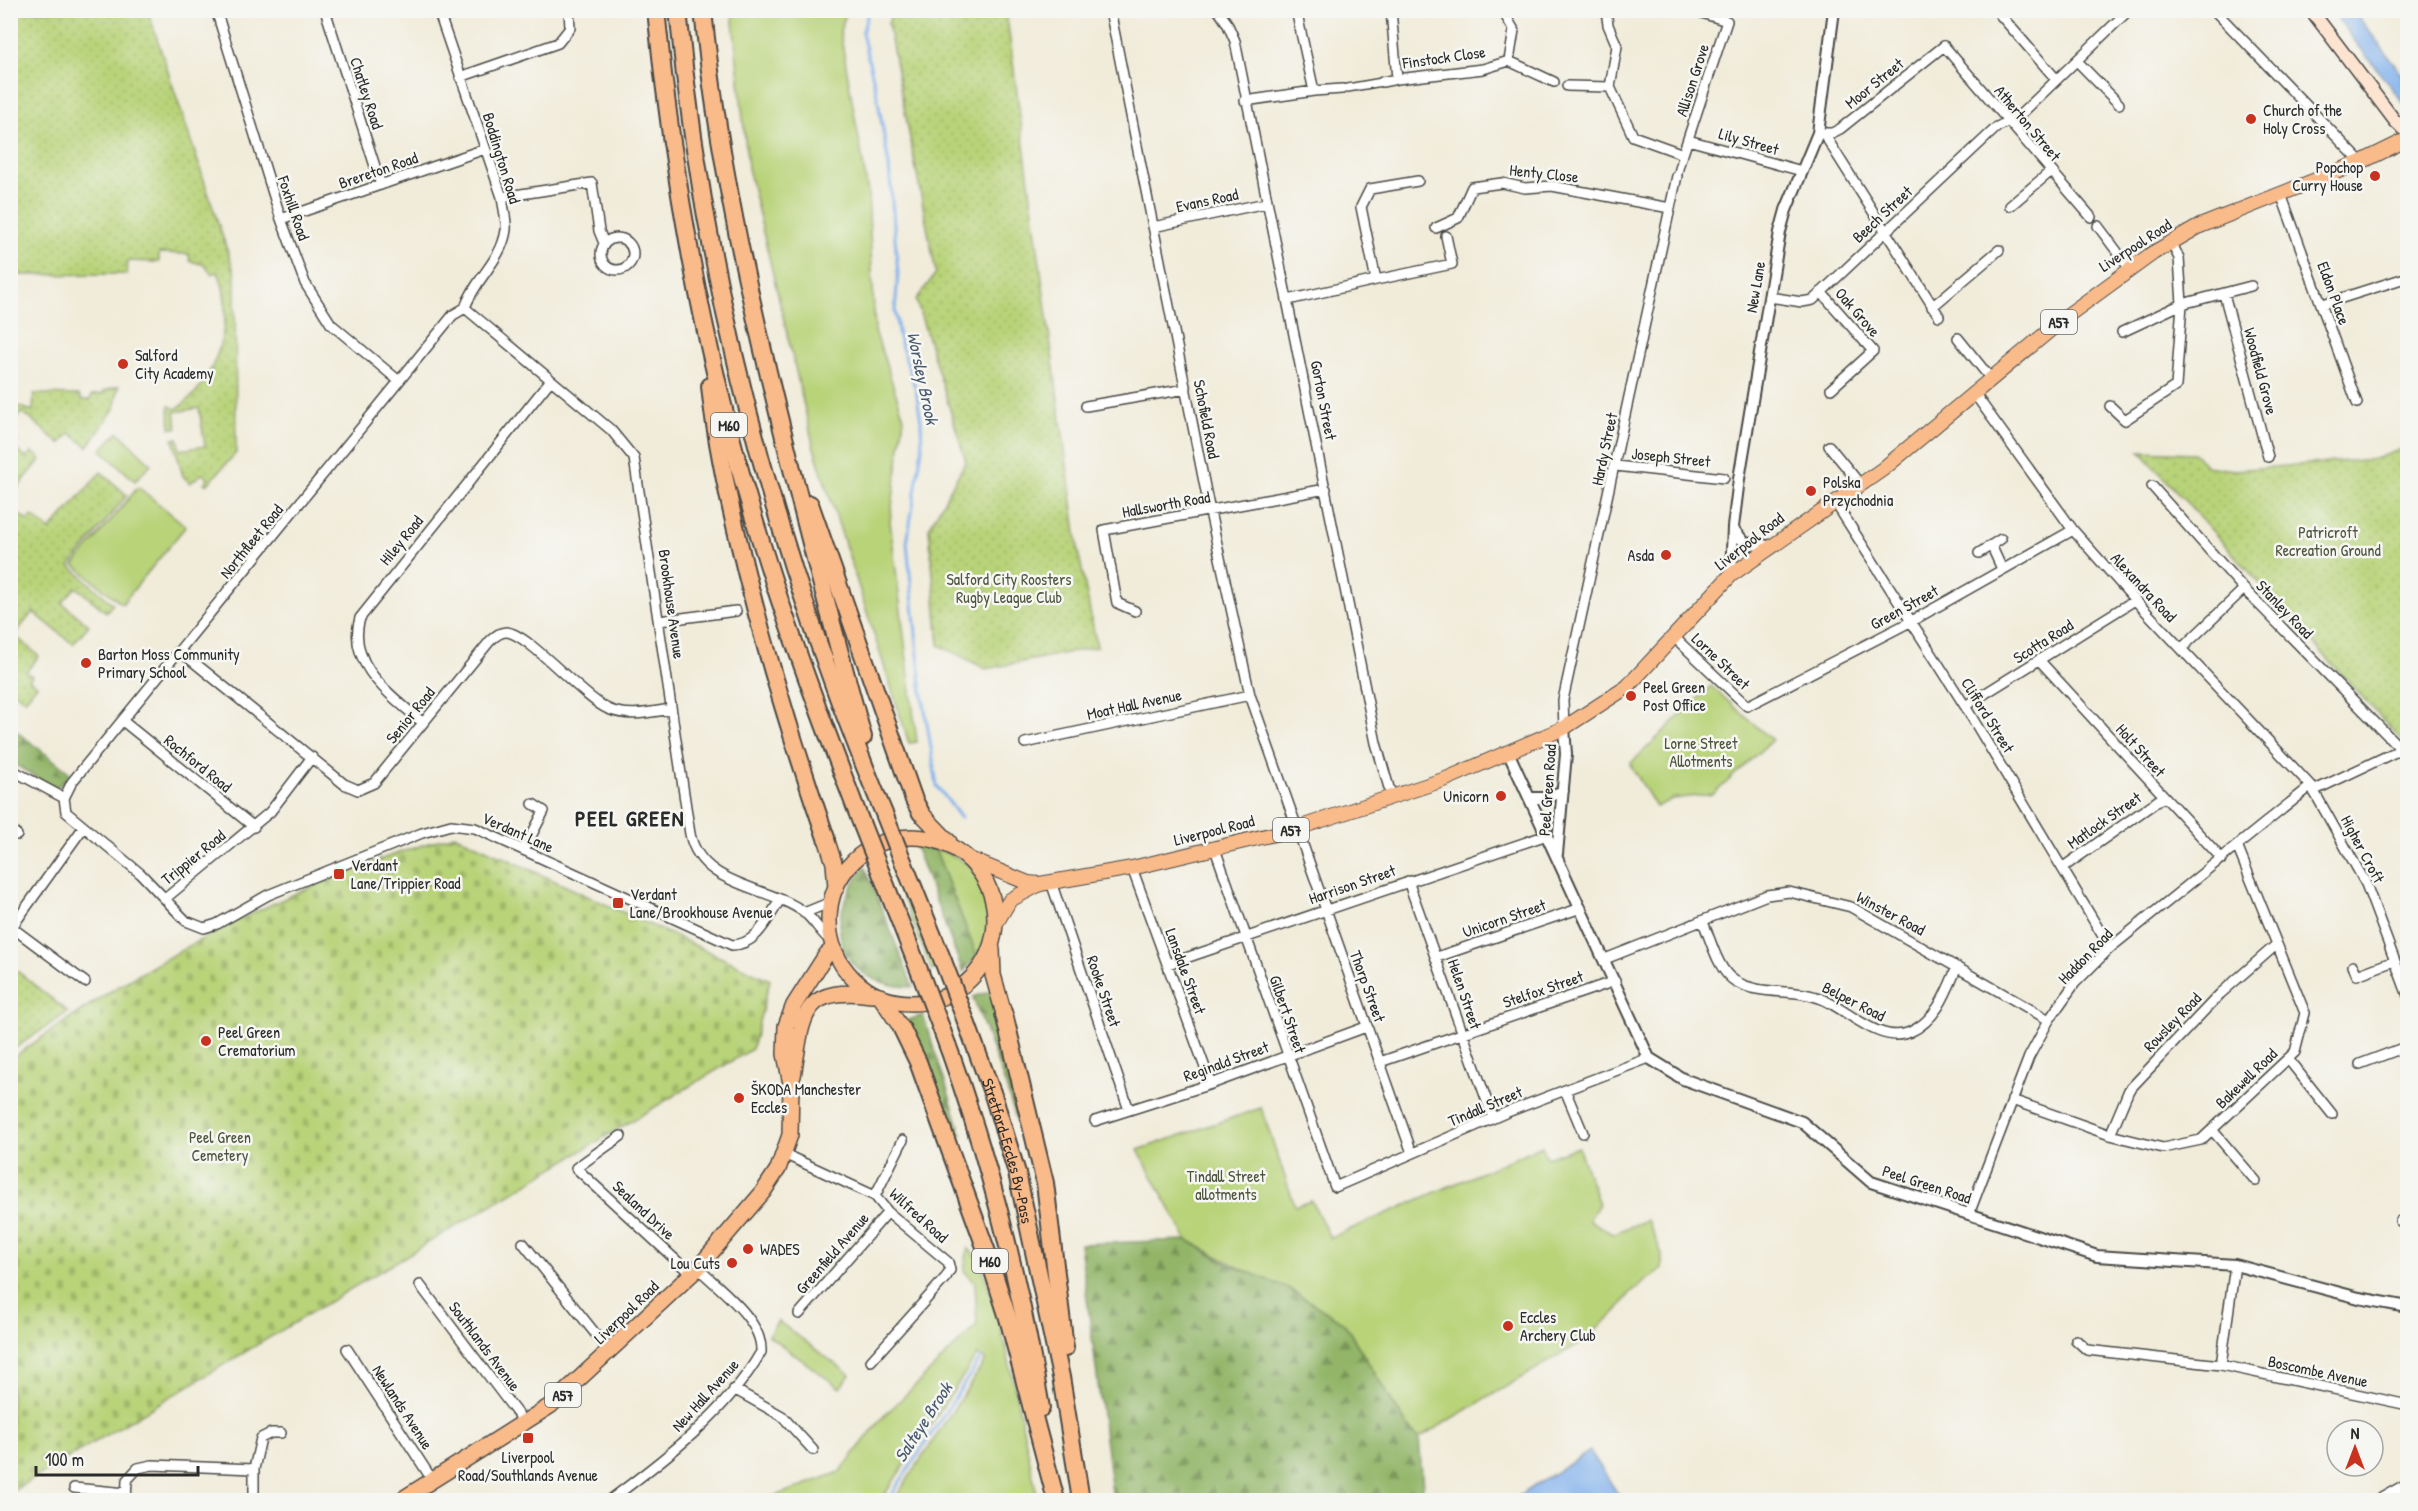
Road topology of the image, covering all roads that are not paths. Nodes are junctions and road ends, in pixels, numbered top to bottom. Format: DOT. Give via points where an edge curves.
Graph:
graph roads {
  1 [pos="216,10"];
  2 [pos="325,10"];
  3 [pos="438,10"];
  4 [pos="569,10"];
  5 [pos="656,10"];
  6 [pos="678,10"];
  7 [pos="703,10"];
  8 [pos="1110,10"];
  9 [pos="1218,10"];
  10 [pos="1296,10"];
  11 [pos="1391,10"];
  12 [pos="1502,10"];
  13 [pos="1606,10"];
  14 [pos="1834,10"];
  15 [pos="1996,10"];
  16 [pos="2129,10"];
  17 [pos="2214,10"];
  18 [pos="2311,10"];
  19 [pos="1702,13"];
  20 [pos="1944,46"];
  21 [pos="1509,61"];
  22 [pos="2077,61"];
  23 [pos="460,77"];
  24 [pos="1397,79"];
  25 [pos="2056,79"];
  26 [pos="1382,82"];
  27 [pos="1554,82"];
  28 [pos="1567,86"];
  29 [pos="1610,87"];
  30 [pos="1342,88"];
  31 [pos="1314,91"];
  32 [pos="1245,101"];
  33 [pos="2119,104"];
  34 [pos="2008,122"];
  35 [pos="2408,133"];
  36 [pos="1821,134"];
  37 [pos="2408,139"];
  38 [pos="1688,140"];
  39 [pos="485,148"];
  40 [pos="1683,154"];
  41 [pos="2361,162"];
  42 [pos="1802,171"];
  43 [pos="2050,172"];
  44 [pos="1677,176"];
  45 [pos="1418,181"];
  46 [pos="381,185"];
  47 [pos="2281,194"];
  48 [pos="502,197"];
  49 [pos="1266,203"];
  50 [pos="2010,206"];
  51 [pos="1670,208"];
  52 [pos="2091,218"];
  53 [pos="281,219"];
  54 [pos="2098,226"];
  55 [pos="1153,227"];
  56 [pos="1436,228"];
  57 [pos="1885,231"];
  58 [pos="1446,236"];
  59 [pos="2171,242"];
  60 [pos="604,243"];
  61 [pos="2000,250"];
  62 [pos="1981,252"];
  63 [pos="1987,260"];
  64 [pos="2130,269"];
  65 [pos="2408,277"];
  66 [pos="1376,280"];
  67 [pos="2251,286"];
  68 [pos="1821,292"];
  69 [pos="2224,294"];
  70 [pos="1769,297"];
  71 [pos="1288,300"];
  72 [pos="2182,304"];
  73 [pos="2323,304"];
  74 [pos="1932,307"];
  75 [pos="465,309"];
  76 [pos="1939,316"];
  77 [pos="706,329"];
  78 [pos="2122,332"];
  79 [pos="1958,338"];
  80 [pos="1990,379"];
  81 [pos="399,381"];
  82 [pos="549,381"];
  83 [pos="1186,389"];
  84 [pos="1831,389"];
  85 [pos="1974,393"];
  86 [pos="2357,403"];
  87 [pos="1086,406"];
  88 [pos="2110,406"];
  89 [pos="784,436"];
  90 [pos="1829,446"];
  91 [pos="2268,457"];
  92 [pos="1616,466"];
  93 [pos="1724,477"];
  94 [pos="1739,479"];
  95 [pos="1860,484"];
  96 [pos="2152,486"];
  97 [pos="1326,489"];
  98 [pos="1834,502"];
  99 [pos="1210,512"];
  100 [pos="1732,529"];
  101 [pos="2073,530"];
  102 [pos="2001,538"];
  103 [pos="1991,545"];
  104 [pos="1769,546"];
  105 [pos="1978,553"];
  106 [pos="2002,569"];
  107 [pos="1731,575"];
  108 [pos="2244,589"];
  109 [pos="2135,600"];
  110 [pos="736,611"];
  111 [pos="1135,611"];
  112 [pos="659,621"];
  113 [pos="1910,622"];
  114 [pos="1674,638"];
  115 [pos="2182,648"];
  116 [pos="180,651"];
  117 [pos="2040,661"];
  118 [pos="1250,695"];
  119 [pos="1747,706"];
  120 [pos="1965,706"];
  121 [pos="671,709"];
  122 [pos="124,722"];
  123 [pos="423,723"];
  124 [pos="1564,728"];
  125 [pos="1025,743"];
  126 [pos="2404,747"];
  127 [pos="1509,754"];
  128 [pos="312,757"];
  129 [pos="10,769"];
  130 [pos="2312,788"];
  131 [pos="1563,791"];
  132 [pos="2163,797"];
  133 [pos="64,798"];
  134 [pos="1392,798"];
  135 [pos="1530,798"];
  136 [pos="532,804"];
  137 [pos="921,813"];
  138 [pos="885,816"];
  139 [pos="254,827"];
  140 [pos="83,828"];
  141 [pos="1295,829"];
  142 [pos="1547,835"];
  143 [pos="826,838"];
  144 [pos="2237,846"];
  145 [pos="1215,849"];
  146 [pos="524,850"];
  147 [pos="963,854"];
  148 [pos="1557,854"];
  149 [pos="2222,859"];
  150 [pos="1132,868"];
  151 [pos="2062,868"];
  152 [pos="1408,881"];
  153 [pos="1046,883"];
  154 [pos="834,895"];
  155 [pos="166,898"];
  156 [pos="780,900"];
  157 [pos="1581,908"];
  158 [pos="1325,909"];
  159 [pos="804,913"];
  160 [pos="1702,922"];
  161 [pos="995,925"];
  162 [pos="11,926"];
  163 [pos="1246,938"];
  164 [pos="993,943"];
  165 [pos="833,945"];
  166 [pos="2276,945"];
  167 [pos="2110,948"];
  168 [pos="1437,957"];
  169 [pos="1605,959"];
  170 [pos="2394,961"];
  171 [pos="1167,964"];
  172 [pos="2353,966"];
  173 [pos="1957,967"];
  174 [pos="1615,981"];
  175 [pos="85,982"];
  176 [pos="879,996"];
  177 [pos="2408,996"];
  178 [pos="1004,1014"];
  179 [pos="2049,1020"];
  180 [pos="1366,1027"];
  181 [pos="902,1029"];
  182 [pos="1463,1033"];
  183 [pos="2408,1046"];
  184 [pos="1286,1056"];
  185 [pos="1649,1058"];
  186 [pos="2376,1058"];
  187 [pos="2288,1059"];
  188 [pos="1380,1062"];
  189 [pos="2360,1064"];
  190 [pos="2379,1068"];
  191 [pos="791,1084"];
  192 [pos="1211,1084"];
  193 [pos="1565,1090"];
  194 [pos="2012,1100"];
  195 [pos="1129,1110"];
  196 [pos="2332,1114"];
  197 [pos="1493,1118"];
  198 [pos="1095,1121"];
  199 [pos="2213,1131"];
  200 [pos="1583,1133"];
  201 [pos="2110,1135"];
  202 [pos="621,1136"];
  203 [pos="903,1140"];
  204 [pos="1412,1153"];
  205 [pos="784,1154"];
  206 [pos="2256,1181"];
  207 [pos="1335,1187"];
  208 [pos="875,1196"];
  209 [pos="888,1212"];
  210 [pos="1969,1214"];
  211 [pos="523,1244"];
  212 [pos="2235,1265"];
  213 [pos="694,1271"];
  214 [pos="420,1285"];
  215 [pos="2408,1307"];
  216 [pos="799,1314"];
  217 [pos="2076,1340"];
  218 [pos="347,1349"];
  219 [pos="610,1352"];
  220 [pos="871,1361"];
  221 [pos="2222,1365"];
  222 [pos="734,1389"];
  223 [pos="2408,1405"];
  224 [pos="525,1424"];
  225 [pos="809,1430"];
  226 [pos="281,1433"];
  227 [pos="801,1439"];
  228 [pos="813,1449"];
  229 [pos="254,1469"];
  230 [pos="1077,1480"];
  231 [pos="433,1481"];
  232 [pos="2408,1483"];
  233 [pos="74,1488"];
  234 [pos="126,1497"];
  235 [pos="254,1500"];
  236 [pos="401,1500"];
  237 [pos="610,1500"];
  238 [pos="1057,1500"];
  239 [pos="1081,1500"];
  240 [pos="2378,1500"];
  1 -- 53 [label="street, Foxhill Road"];
  2 -- 46 [label="street, Chatley Road"];
  3 -- 23 [label="street, Boddington Road"];
  4 -- 23 [label="street" via="570,28 558,43"];
  5 -- 77 [label="highway, M60" via="675,168"];
  6 -- 138 [label="highway, M60" via="707,226 752,427 817,639"];
  7 -- 89 [label="highway" via="731,212"];
  8 -- 55 [label="street, Schofield Road"];
  9 -- 32 [label="street, Gorton Street" via="1235,40"];
  10 -- 31 [label="street"];
  11 -- 24 [label="street, Finstock Close"];
  12 -- 21 [label="street, Finstock Close" via="1514,30"];
  13 -- 29 [label="street" via="1617,46"];
  14 -- 36 [label="street, New Lane"];
  15 -- 25 [label="street"];
  16 -- 22 [label="street, Beech Street"];
  17 -- 41 [label="street"];
  18 -- 35 [label="main road"];
  19 -- 38 [label="street, Allison Grove" via="1727,21"];
  20 -- 34 [label="street, Atherton Street"];
  20 -- 36 [label="street, Moor Street" via="1840,129"];
  21 -- 24 [label="street, Finstock Close" via="1483,69"];
  21 -- 27 [label="street"];
  22 -- 25 [label="street, Beech Street"];
  22 -- 33 [label="street"];
  23 -- 39 [label="street, Boddington Road"];
  24 -- 26 [label="street"];
  25 -- 34 [label="street, Beech Street"];
  26 -- 30 [label="street"];
  27 -- 28 [label="street"];
  28 -- 29 [label="street"];
  29 -- 40 [label="street" via="1633,136"];
  30 -- 31 [label="street"];
  31 -- 32 [label="street"];
  32 -- 49 [label="street, Gorton Street"];
  34 -- 43 [label="street, Atherton Street"];
  34 -- 57 [label="street, Beech Street" via="1997,127"];
  36 -- 42 [label="street, New Lane"];
  36 -- 57 [label="street"];
  37 -- 41 [label="main road, Liverpool Road / A57"];
  38 -- 40 [label="street"];
  38 -- 42 [label="street, Lily Street"];
  39 -- 46 [label="street, Brereton Road"];
  39 -- 48 [label="street, Boddington Road"];
  40 -- 44 [label="street"];
  41 -- 47 [label="main road, Liverpool Road / A57"];
  42 -- 70 [label="street, New Lane" via="1780,232"];
  43 -- 50 [label="street"];
  43 -- 52 [label="street, Atherton Street"];
  44 -- 51 [label="street, Hardy Street"];
  45 -- 66 [label="street" via="1370,189 1361,207"];
  46 -- 53 [label="street, Brereton Road"];
  47 -- 59 [label="main road, Liverpool Road / A57" via="2200,226"];
  47 -- 73 [label="street, Eldon Place"];
  48 -- 60 [label="street" via="592,183"];
  48 -- 75 [label="street, Boddington Road" via="506,229 500,249"];
  49 -- 55 [label="street, Evans Road"];
  49 -- 71 [label="street, Gorton Street"];
  51 -- 56 [label="street, Henty Close" via="1552,186 1526,188 1502,183 1472,187 1458,218"];
  51 -- 92 [label="street, Hardy Street"];
  53 -- 81 [label="street, Foxhill Road" via="304,283 318,307 339,332"];
  54 -- 64 [label="street"];
  55 -- 83 [label="street, Schofield Road"];
  57 -- 68 [label="street, Beech Street"];
  57 -- 74 [label="street"];
  58 -- 66 [label="street" via="1452,264"];
  59 -- 64 [label="main road, Liverpool Road / A57"];
  59 -- 72 [label="street" via="2179,258"];
  61 -- 63 [label="street"];
  62 -- 63 [label="street"];
  63 -- 74 [label="street"];
  64 -- 80 [label="main road, Liverpool Road / A57"];
  65 -- 73 [label="street"];
  66 -- 71 [label="street"];
  67 -- 69 [label="street"];
  68 -- 70 [label="street, Beech Street" via="1808,302"];
  68 -- 84 [label="street, Oak Grove" via="1873,351"];
  69 -- 72 [label="street"];
  69 -- 91 [label="street, Woodfield Grove"];
  70 -- 94 [label="street, New Lane"];
  71 -- 97 [label="street, Gorton Street"];
  72 -- 78 [label="street"];
  72 -- 88 [label="street" via="2176,386 2125,420"];
  73 -- 86 [label="street, Eldon Place"];
  74 -- 76 [label="street"];
  75 -- 81 [label="street, Northfleet Road" via="453,315"];
  75 -- 82 [label="street, Brookhouse Avenue"];
  77 -- 143 [label="highway" via="713,421 744,567 782,705"];
  77 -- 238 [label="highway, Stretford-Eccles By-Pass / M60, bridge" via="762,547 800,660 970,1105 1024,1316"];
  79 -- 80 [label="street"];
  80 -- 85 [label="main road, Liverpool Road / A57"];
  81 -- 116 [label="street, Northfleet Road"];
  82 -- 112 [label="street, Brookhouse Avenue" via="611,430 634,458"];
  82 -- 123 [label="street, Hiley Road" via="360,618 356,639 363,662 385,690"];
  83 -- 87 [label="street"];
  83 -- 99 [label="street, Schofield Road"];
  85 -- 95 [label="main road, Liverpool Road / A57"];
  85 -- 101 [label="street, Alexandra Road"];
  89 -- 137 [label="highway"];
  89 -- 138 [label="highway" via="824,600"];
  90 -- 95 [label="street"];
  92 -- 93 [label="street, Joseph Street"];
  92 -- 124 [label="street, Hardy Street" via="1563,700"];
  93 -- 94 [label="street"];
  94 -- 100 [label="street, New Lane"];
  95 -- 98 [label="main road, Liverpool Road / A57"];
  96 -- 108 [label="street, Stanley Road"];
  97 -- 99 [label="street, Hallsworth Road"];
  97 -- 134 [label="street, Gorton Street" via="1376,743"];
  98 -- 104 [label="main road, Liverpool Road / A57"];
  98 -- 113 [label="street, Clifford Street"];
  99 -- 111 [label="street, Hallsworth Road" via="1104,530 1117,603"];
  99 -- 118 [label="street, Schofield Road"];
  100 -- 104 [label="street" via="1745,543"];
  100 -- 107 [label="street, New Lane"];
  101 -- 106 [label="street, Green Street"];
  101 -- 109 [label="street, Alexandra Road"];
  102 -- 103 [label="street"];
  103 -- 105 [label="street"];
  103 -- 106 [label="street"];
  104 -- 107 [label="main road, Liverpool Road / A57"];
  106 -- 113 [label="street, Green Street"];
  107 -- 114 [label="main road, Liverpool Road / A57"];
  108 -- 115 [label="street"];
  108 -- 126 [label="street, Stanley Road"];
  109 -- 115 [label="street, Alexandra Road"];
  109 -- 117 [label="street, Scotta Road"];
  110 -- 112 [label="street"];
  112 -- 121 [label="street, Brookhouse Avenue"];
  113 -- 119 [label="street, Green Street"];
  113 -- 120 [label="street, Clifford Street"];
  114 -- 119 [label="street, Lorne Street"];
  114 -- 124 [label="main road, Liverpool Road / A57" via="1627,687"];
  115 -- 130 [label="street, Alexandra Road"];
  116 -- 122 [label="street, Northfleet Road"];
  116 -- 128 [label="street, Senior Road"];
  117 -- 120 [label="street, Scotta Road"];
  117 -- 132 [label="street, Holt Street"];
  118 -- 125 [label="street, Moat Hall Avenue"];
  118 -- 141 [label="street, Schofield Road"];
  120 -- 151 [label="street, Clifford Street"];
  121 -- 123 [label="street, Senior Road" via="635,715 606,709 528,644 506,632 490,640"];
  121 -- 156 [label="street, Brookhouse Avenue" via="696,854 715,872"];
  122 -- 133 [label="street, Northfleet Road" via="72,783"];
  122 -- 139 [label="street, Rochford Road"];
  123 -- 128 [label="street, Senior Road" via="374,783 363,789 344,784"];
  124 -- 127 [label="main road, Liverpool Road / A57"];
  124 -- 131 [label="street, Peel Green Road"];
  126 -- 130 [label="street, Haddon Road"];
  127 -- 134 [label="main road, Liverpool Road / A57"];
  127 -- 135 [label="street, Peel Green Road"];
  128 -- 139 [label="street, Trippier Road"];
  129 -- 133 [label="street"];
  130 -- 144 [label="street, Haddon Road"];
  130 -- 170 [label="street, Higher Croft" via="2366,884"];
  131 -- 135 [label="street" via="1546,798"];
  131 -- 148 [label="street, Peel Green Road"];
  132 -- 149 [label="street, Holt Street"];
  132 -- 151 [label="street, Matlock Street"];
  133 -- 140 [label="street, Trippier Road" via="66,812"];
  134 -- 141 [label="main road, Liverpool Road / A57"];
  135 -- 142 [label="street, Peel Green Road"];
  136 -- 146 [label="street" via="544,811"];
  137 -- 147 [label="highway"];
  138 -- 230 [label="highway, Stretford-Eccles By-Pass / M60, bridge" via="964,1016 1017,1173 1061,1377"];
  139 -- 155 [label="street, Trippier Road"];
  140 -- 155 [label="street, Trippier Road"];
  140 -- 162 [label="street"];
  141 -- 145 [label="main road, Liverpool Road / A57"];
  141 -- 158 [label="street, Thorp Street"];
  142 -- 148 [label="street, Peel Green Road"];
  142 -- 152 [label="street, Harrison Street"];
  143 -- 154 [label="highway" via="834,863"];
  144 -- 149 [label="street, Haddon Road"];
  144 -- 166 [label="street, Bakewell Road"];
  145 -- 150 [label="main road, Liverpool Road / A57"];
  145 -- 163 [label="street, Gilbert Street"];
  146 -- 155 [label="street, Verdant Lane" via="475,828 446,825 268,895 209,927 186,921"];
  146 -- 156 [label="street, Verdant Lane" via="732,945 752,939"];
  147 -- 153 [label="main road, Liverpool Road / A57" via="1028,883"];
  147 -- 154 [label="highway, A57" via="929,839 888,841 853,862"];
  147 -- 161 [label="highway, A57" via="990,889"];
  148 -- 157 [label="street, Peel Green Road"];
  149 -- 167 [label="street, Haddon Road"];
  150 -- 153 [label="main road, Liverpool Road / A57"];
  150 -- 171 [label="street, Lansdale Street"];
  151 -- 167 [label="street, Clifford Street"];
  152 -- 158 [label="street, Harrison Street"];
  152 -- 168 [label="street, Helen Street"];
  153 -- 161 [label="main road, Liverpool Road / A57" via="1010,900"];
  153 -- 195 [label="street, Rooke Street"];
  154 -- 159 [label="street"];
  154 -- 165 [label="highway, A57" via="830,929"];
  156 -- 159 [label="street, Brookhouse Avenue"];
  157 -- 168 [label="street, Unicorn Street"];
  157 -- 169 [label="street, Peel Green Road"];
  158 -- 163 [label="street, Harrison Street"];
  158 -- 180 [label="street, Thorp Street"];
  159 -- 165 [label="street, Brookhouse Avenue"];
  160 -- 169 [label="street, Winster Road"];
  160 -- 173 [label="street, Winster Road" via="1767,895 1811,895 1851,907"];
  160 -- 173 [label="street, Belper Road" via="1724,971 1734,981 1753,989 1797,991 1821,998 1880,1032 1897,1035 1920,1026 1935,1013"];
  161 -- 164 [label="highway, A57"];
  162 -- 175 [label="street"];
  163 -- 171 [label="street, Harrison Street"];
  163 -- 184 [label="street, Gilbert Street"];
  164 -- 176 [label="highway, A57" via="971,979 945,997 914,1003"];
  164 -- 178 [label="highway" via="993,975"];
  165 -- 176 [label="highway, A57" via="848,973"];
  165 -- 191 [label="highway, Liverpool Road / A57" via="788,1017 784,1054"];
  166 -- 187 [label="street, Bakewell Road" via="2305,1013 2295,1052"];
  166 -- 201 [label="street, Rowsley Road" via="2220,994 2129,1090"];
  167 -- 179 [label="street, Haddon Road" via="2075,983"];
  168 -- 182 [label="street, Helen Street"];
  169 -- 174 [label="street, Peel Green Road"];
  170 -- 172 [label="street" via="2357,975"];
  170 -- 177 [label="street, Higher Croft"];
  171 -- 192 [label="street, Lansdale Street"];
  173 -- 179 [label="street, Winster Road"];
  174 -- 182 [label="street, Stelfox Street"];
  174 -- 185 [label="street, Peel Green Road"];
  176 -- 181 [label="highway"];
  176 -- 191 [label="highway, Liverpool Road / A57" via="841,993 825,996 811,1006 799,1031"];
  178 -- 230 [label="highway, M60" via="1049,1210"];
  179 -- 194 [label="street, Haddon Road"];
  180 -- 184 [label="street, Reginald Street"];
  180 -- 188 [label="street, Thorp Street"];
  181 -- 238 [label="highway, M60" via="918,1062 988,1255"];
  182 -- 188 [label="street, Stelfox Street"];
  182 -- 197 [label="street, Helen Street"];
  183 -- 186 [label="street"];
  184 -- 192 [label="street, Reginald Street"];
  184 -- 207 [label="street, Gilbert Street"];
  185 -- 193 [label="street, Tindall Street"];
  185 -- 210 [label="street, Peel Green Road" via="1683,1079 1802,1122 1871,1182"];
  186 -- 189 [label="street"];
  186 -- 190 [label="street"];
  187 -- 196 [label="street"];
  187 -- 199 [label="street, Bakewell Road"];
  188 -- 204 [label="street, Thorp Street"];
  191 -- 205 [label="highway, Liverpool Road / A57" via="792,1114"];
  192 -- 195 [label="street, Reginald Street"];
  193 -- 197 [label="street, Tindall Street"];
  193 -- 200 [label="street"];
  194 -- 201 [label="street, Bakewell Road"];
  194 -- 210 [label="street, Haddon Road"];
  195 -- 198 [label="street, Reginald Street"];
  197 -- 204 [label="street, Tindall Street"];
  199 -- 201 [label="street, Bakewell Road" via="2201,1140 2163,1148"];
  199 -- 206 [label="street"];
  202 -- 213 [label="street, Sealand Drive" via="576,1168"];
  203 -- 208 [label="street"];
  204 -- 207 [label="street, Tindall Street"];
  205 -- 208 [label="street, Wilfred Road"];
  205 -- 213 [label="highway, Liverpool Road / A57" via="763,1192"];
  208 -- 209 [label="street, Wilfred Road"];
  209 -- 216 [label="street, Greenfield Avenue"];
  209 -- 220 [label="street, Wilfred Road" via="942,1256 950,1270"];
  210 -- 212 [label="street, Peel Green Road" via="2097,1256"];
  211 -- 219 [label="street"];
  212 -- 215 [label="street, Peel Green Road"];
  212 -- 221 [label="street"];
  213 -- 219 [label="highway, Liverpool Road / A57"];
  213 -- 222 [label="street, New Hall Avenue" via="755,1324 760,1333 761,1352"];
  214 -- 224 [label="street, Southlands Avenue"];
  217 -- 221 [label="street, Boscombe Avenue" via="2087,1350"];
  218 -- 231 [label="street, Newlands Avenue"];
  219 -- 224 [label="highway, Liverpool Road / A57"];
  221 -- 223 [label="street, Boscombe Avenue"];
  222 -- 227 [label="street" via="782,1416"];
  222 -- 237 [label="street, New Hall Avenue" via="671,1454"];
  224 -- 231 [label="highway, Liverpool Road / A57"];
  225 -- 227 [label="street"];
  226 -- 229 [label="street" via="261,1438"];
  227 -- 228 [label="street"];
  229 -- 234 [label="street" via="152,1465 138,1468 127,1480"];
  229 -- 235 [label="street"];
  230 -- 239 [label="highway, Stretford-Eccles By-Pass / M60"];
  231 -- 236 [label="highway, Liverpool Road / A57"];
  232 -- 240 [label="street"];
  233 -- 234 [label="street"];
}
